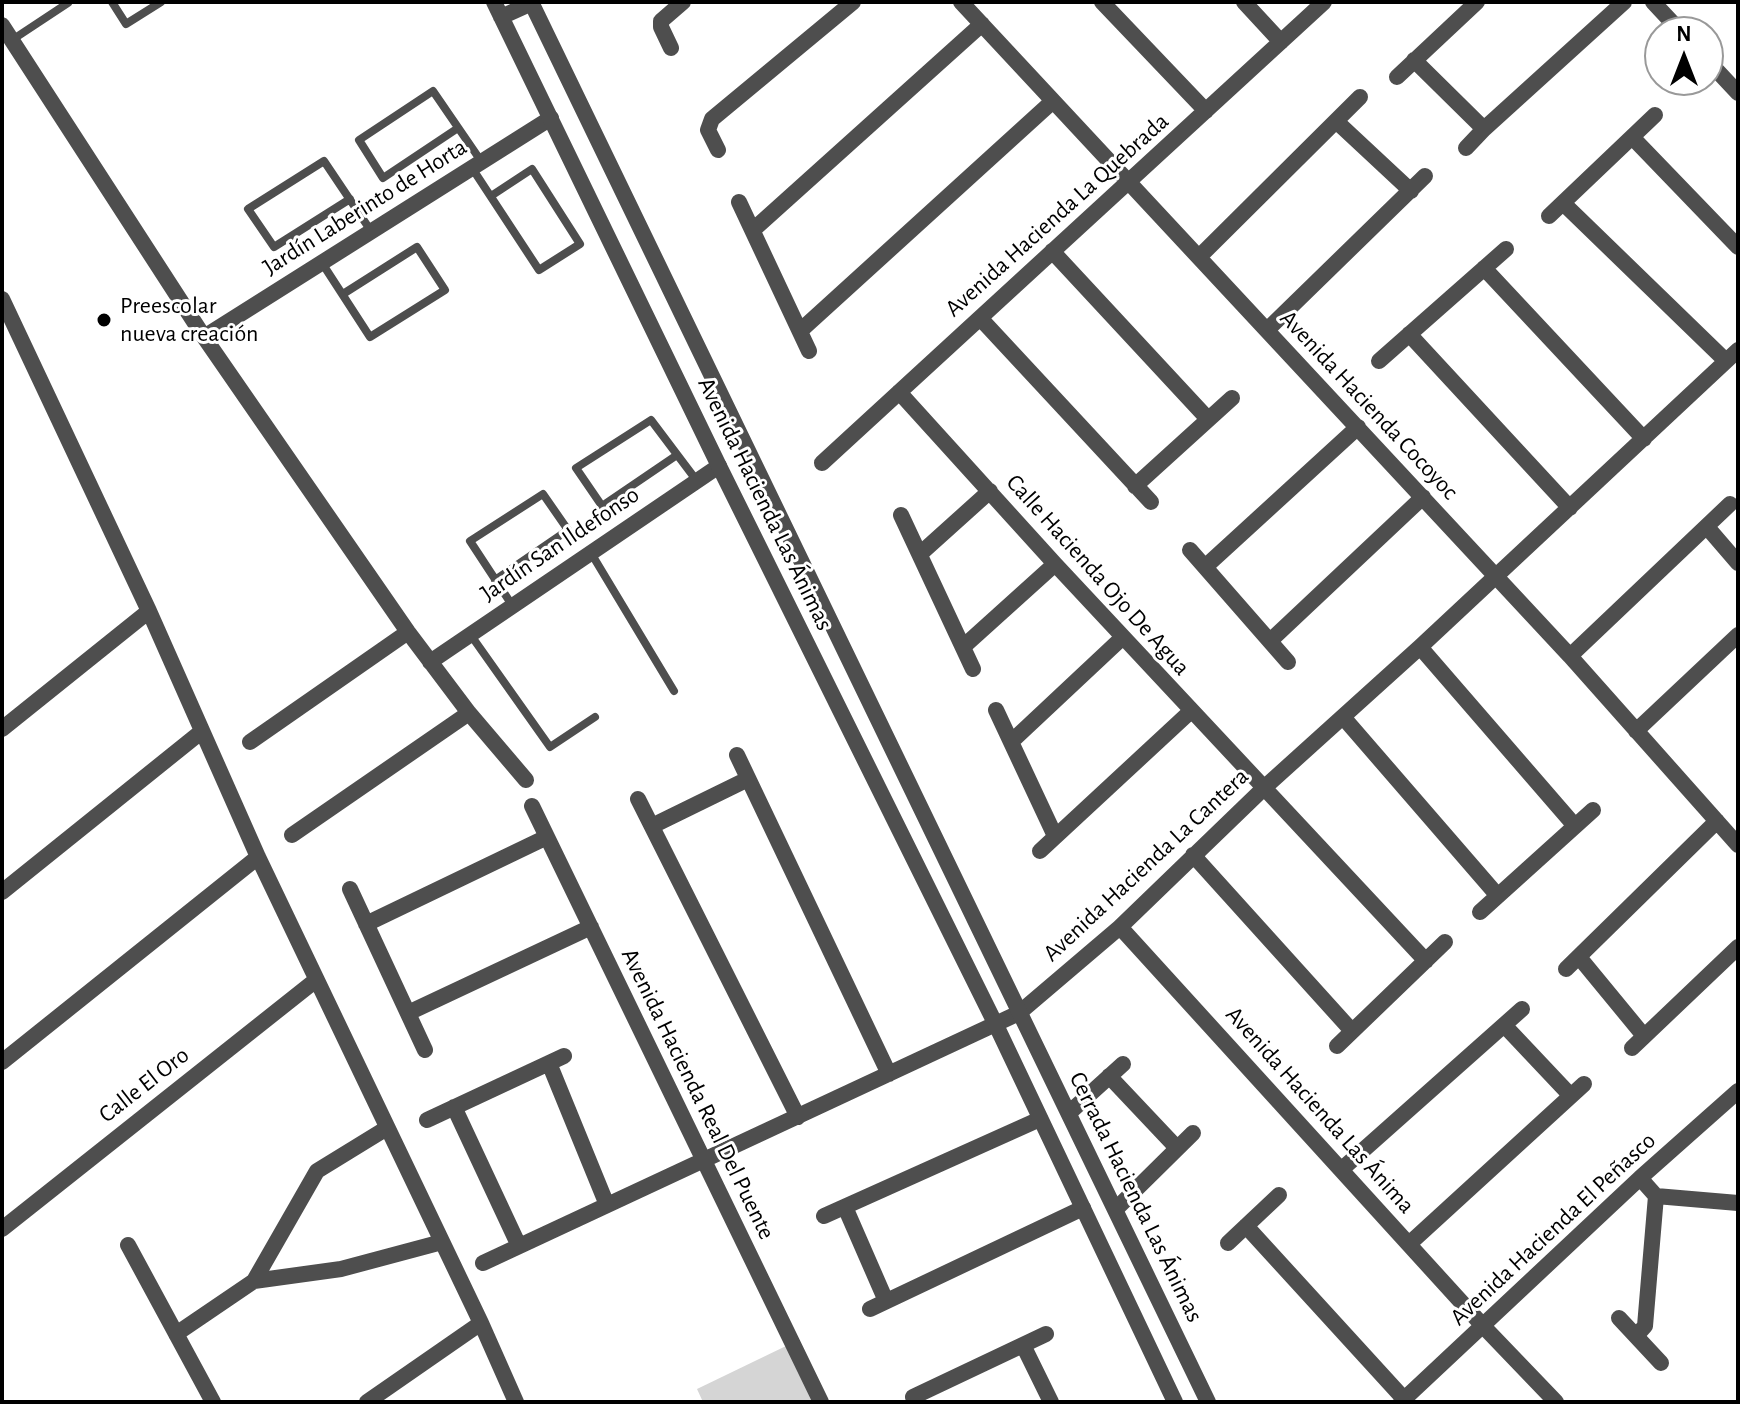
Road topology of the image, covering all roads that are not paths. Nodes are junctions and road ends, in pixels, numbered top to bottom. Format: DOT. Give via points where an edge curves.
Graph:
graph roads {
  1 [pos="112,2"];
  2 [pos="161,2"];
  3 [pos="532,2"];
  4 [pos="683,2"];
  5 [pos="853,2"];
  6 [pos="961,2"];
  7 [pos="1102,2"];
  8 [pos="1244,2"];
  9 [pos="1324,2"];
  10 [pos="1477,2"];
  11 [pos="1624,2"];
  12 [pos="68,3"];
  13 [pos="497,10"];
  14 [pos="982,24"];
  15 [pos="7,32"];
  16 [pos="1281,42"];
  17 [pos="671,48"];
  18 [pos="1414,60"];
  19 [pos="1397,77"];
  20 [pos="1724,78"];
  21 [pos="1738,93"];
  22 [pos="1360,97"];
  23 [pos="1053,101"];
  24 [pos="1206,111"];
  25 [pos="1655,115"];
  26 [pos="551,118"];
  27 [pos="1337,122"];
  28 [pos="458,128"];
  29 [pos="1484,129"];
  30 [pos="1632,137"];
  31 [pos="1466,148"];
  32 [pos="718,150"];
  33 [pos="476,165"];
  34 [pos="1425,176"];
  35 [pos="1129,182"];
  36 [pos="1411,191"];
  37 [pos="491,196"];
  38 [pos="350,199"];
  39 [pos="739,202"];
  40 [pos="1563,203"];
  41 [pos="1549,216"];
  42 [pos="753,230"];
  43 [pos="372,231"];
  44 [pos="1738,247"];
  45 [pos="1506,249"];
  46 [pos="1052,251"];
  47 [pos="1199,257"];
  48 [pos="322,263"];
  49 [pos="1484,268"];
  50 [pos="343,294"];
  51 [pos="2,299"];
  52 [pos="980,318"];
  53 [pos="1267,330"];
  54 [pos="800,331"];
  55 [pos="1409,334"];
  56 [pos="204,337"];
  57 [pos="809,351"];
  58 [pos="1732,355"];
  59 [pos="1379,361"];
  60 [pos="899,392"];
  61 [pos="1232,398"];
  62 [pos="1208,419"];
  63 [pos="1358,427"];
  64 [pos="1644,439"];
  65 [pos="677,455"];
  66 [pos="822,463"];
  67 [pos="719,466"];
  68 [pos="697,481"];
  69 [pos="1135,486"];
  70 [pos="990,491"];
  71 [pos="1423,497"];
  72 [pos="1151,502"];
  73 [pos="1730,504"];
  74 [pos="1570,508"];
  75 [pos="901,515"];
  76 [pos="1707,527"];
  77 [pos="1190,550"];
  78 [pos="591,552"];
  79 [pos="920,554"];
  80 [pos="1738,563"];
  81 [pos="1055,564"];
  82 [pos="1205,567"];
  83 [pos="1495,577"];
  84 [pos="495,580"];
  85 [pos="512,605"];
  86 [pos="149,611"];
  87 [pos="408,632"];
  88 [pos="470,633"];
  89 [pos="1738,635"];
  90 [pos="1123,637"];
  91 [pos="1270,641"];
  92 [pos="963,647"];
  93 [pos="1420,647"];
  94 [pos="1570,656"];
  95 [pos="430,662"];
  96 [pos="1288,662"];
  97 [pos="973,669"];
  98 [pos="674,691"];
  99 [pos="996,710"];
  100 [pos="1191,711"];
  101 [pos="469,713"];
  102 [pos="595,717"];
  103 [pos="1343,717"];
  104 [pos="2,729"];
  105 [pos="1636,731"];
  106 [pos="201,732"];
  107 [pos="250,742"];
  108 [pos="1011,742"];
  109 [pos="737,755"];
  110 [pos="748,779"];
  111 [pos="526,780"];
  112 [pos="1265,787"];
  113 [pos="638,799"];
  114 [pos="532,806"];
  115 [pos="1593,810"];
  116 [pos="1717,821"];
  117 [pos="652,826"];
  118 [pos="1575,826"];
  119 [pos="292,835"];
  120 [pos="1055,836"];
  121 [pos="547,837"];
  122 [pos="1738,845"];
  123 [pos="1040,851"];
  124 [pos="1193,855"];
  125 [pos="258,857"];
  126 [pos="350,889"];
  127 [pos="2,892"];
  128 [pos="1498,896"];
  129 [pos="1480,912"];
  130 [pos="366,924"];
  131 [pos="591,927"];
  132 [pos="1120,927"];
  133 [pos="1445,942"];
  134 [pos="1738,947"];
  135 [pos="1579,957"];
  136 [pos="1426,961"];
  137 [pos="1566,969"];
  138 [pos="316,980"];
  139 [pos="1522,1009"];
  140 [pos="408,1013"];
  141 [pos="1019,1013"];
  142 [pos="996,1025"];
  143 [pos="1504,1025"];
  144 [pos="1352,1031"];
  145 [pos="1337,1046"];
  146 [pos="425,1050"];
  147 [pos="2,1062"];
  148 [pos="1123,1064"];
  149 [pos="889,1074"];
  150 [pos="1109,1076"];
  151 [pos="1584,1084"];
  152 [pos="1737,1093"];
  153 [pos="1571,1096"];
  154 [pos="454,1107"];
  155 [pos="1070,1112"];
  156 [pos="798,1117"];
  157 [pos="1040,1119"];
  158 [pos="427,1120"];
  159 [pos="387,1128"];
  160 [pos="1193,1133"];
  161 [pos="1177,1148"];
  162 [pos="703,1161"];
  163 [pos="1342,1169"];
  164 [pos="1640,1178"];
  165 [pos="1279,1195"];
  166 [pos="1656,1196"];
  167 [pos="1738,1203"];
  168 [pos="607,1205"];
  169 [pos="845,1207"];
  170 [pos="1083,1208"];
  171 [pos="1116,1209"];
  172 [pos="824,1216"];
  173 [pos="1246,1226"];
  174 [pos="2,1229"];
  175 [pos="442,1242"];
  176 [pos="1228,1243"];
  177 [pos="1409,1244"];
  178 [pos="128,1245"];
  179 [pos="519,1246"];
  180 [pos="483,1263"];
  181 [pos="254,1281"];
  182 [pos="886,1301"];
  183 [pos="870,1309"];
  184 [pos="1619,1318"];
  185 [pos="481,1323"];
  186 [pos="1484,1327"];
  187 [pos="176,1334"];
  188 [pos="1046,1334"];
  189 [pos="1636,1336"];
  190 [pos="1023,1345"];
  191 [pos="1661,1363"];
  192 [pos="937,1386"];
  193 [pos="913,1397"];
  194 [pos="1402,1401"];
  195 [pos="1554,1401"];
  196 [pos="213,1402"];
  197 [pos="367,1402"];
  198 [pos="516,1402"];
  199 [pos="821,1402"];
  200 [pos="944,1402"];
  201 [pos="1051,1402"];
  202 [pos="1175,1402"];
  203 [pos="1208,1402"];
  1 -- 2 [label="lane" via="126,24"];
  3 -- 13 [label="street"];
  3 -- 141 [label="street, Avenida Hacienda Las Ánimas"];
  4 -- 17 [label="street" via="661,21"];
  5 -- 32 [label="street" via="712,119 708,130"];
  6 -- 14 [label="street, Avenida Hacienda Cocoyoc"];
  7 -- 24 [label="street"];
  8 -- 16 [label="street"];
  9 -- 16 [label="street, Avenida Hacienda La Quebrada"];
  10 -- 18 [label="street"];
  11 -- 29 [label="street"];
  12 -- 15 [label="lane"];
  13 -- 26 [label="street, Avenida Hacienda Las Ánimas"];
  14 -- 23 [label="street, Avenida Hacienda Cocoyoc"];
  14 -- 42 [label="street"];
  15 -- 56 [label="street"];
  16 -- 24 [label="street, Avenida Hacienda La Quebrada"];
  18 -- 19 [label="street"];
  18 -- 29 [label="street"];
  20 -- 21 [label="street"];
  22 -- 27 [label="street"];
  23 -- 35 [label="street, Avenida Hacienda Cocoyoc"];
  23 -- 54 [label="street"];
  24 -- 35 [label="street, Avenida Hacienda La Quebrada"];
  25 -- 30 [label="street"];
  26 -- 33 [label="street, Jardín Laberinto de Horta"];
  26 -- 67 [label="street, Avenida Hacienda Las Ánimas"];
  27 -- 36 [label="street"];
  27 -- 47 [label="street"];
  28 -- 28 [label="lane" via="433,91 359,140 383,178"];
  28 -- 33 [label="lane"];
  29 -- 31 [label="street"];
  30 -- 40 [label="street"];
  30 -- 44 [label="street"];
  33 -- 37 [label="lane"];
  33 -- 43 [label="street, Jardín Laberinto de Horta"];
  34 -- 36 [label="street"];
  35 -- 46 [label="street, Avenida Hacienda La Quebrada"];
  35 -- 47 [label="street, Avenida Hacienda Cocoyoc"];
  36 -- 53 [label="street"];
  37 -- 37 [label="lane" via="539,270 580,244 532,169"];
  38 -- 38 [label="lane" via="324,161 248,209 274,247"];
  38 -- 43 [label="lane"];
  39 -- 42 [label="street"];
  40 -- 41 [label="street"];
  40 -- 58 [label="street"];
  42 -- 54 [label="street"];
  43 -- 48 [label="street, Jardín Laberinto de Horta"];
  45 -- 49 [label="street"];
  46 -- 52 [label="street, Avenida Hacienda La Quebrada"];
  46 -- 62 [label="street"];
  47 -- 53 [label="street, Avenida Hacienda Cocoyoc"];
  48 -- 50 [label="lane"];
  48 -- 56 [label="street, Jardín Laberinto de Horta"];
  49 -- 55 [label="street"];
  49 -- 64 [label="street"];
  50 -- 50 [label="lane" via="370,337 445,290 417,247"];
  51 -- 86 [label="street"];
  52 -- 60 [label="street, Avenida Hacienda La Quebrada"];
  52 -- 69 [label="street"];
  53 -- 63 [label="street, Avenida Hacienda Cocoyoc"];
  54 -- 57 [label="street"];
  55 -- 59 [label="street"];
  55 -- 74 [label="street"];
  56 -- 87 [label="street"];
  58 -- 64 [label="street, Avenida Hacienda La Cantera"];
  60 -- 66 [label="street, Avenida Hacienda La Quebrada"];
  60 -- 70 [label="street, Calle Hacienda Ojo De Agua"];
  61 -- 62 [label="street"];
  62 -- 69 [label="street"];
  63 -- 71 [label="street, Avenida Hacienda Cocoyoc"];
  63 -- 82 [label="street"];
  64 -- 74 [label="street, Avenida Hacienda La Cantera"];
  65 -- 65 [label="lane" via="651,420 576,468 602,506"];
  65 -- 68 [label="lane"];
  67 -- 68 [label="street, Jardín San Ildefonso"];
  67 -- 142 [label="street, Avenida Hacienda Las Ánimas"];
  68 -- 78 [label="street, Jardín San Ildefonso"];
  69 -- 72 [label="street"];
  70 -- 79 [label="street"];
  70 -- 81 [label="street, Calle Hacienda Ojo De Agua"];
  71 -- 83 [label="street, Avenida Hacienda Cocoyoc"];
  71 -- 91 [label="street"];
  73 -- 76 [label="street"];
  74 -- 83 [label="street, Avenida Hacienda La Cantera"];
  75 -- 79 [label="street"];
  76 -- 80 [label="street"];
  76 -- 94 [label="street"];
  77 -- 82 [label="street"];
  78 -- 85 [label="street, Jardín San Ildefonso"];
  78 -- 98 [label="lane"];
  79 -- 92 [label="street"];
  81 -- 90 [label="street, Calle Hacienda Ojo De Agua"];
  81 -- 92 [label="street"];
  82 -- 91 [label="street"];
  83 -- 93 [label="street, Avenida Hacienda La Cantera"];
  83 -- 94 [label="street, Avenida Hacienda Cocoyoc"];
  84 -- 84 [label="lane" via="470,541 543,494 568,530"];
  84 -- 85 [label="lane"];
  85 -- 88 [label="street, Jardín San Ildefonso"];
  86 -- 104 [label="street"];
  86 -- 106 [label="street"];
  87 -- 95 [label="street"];
  87 -- 107 [label="street"];
  88 -- 95 [label="street, Jardín San Ildefonso"];
  88 -- 102 [label="lane" via="550,747"];
  89 -- 105 [label="street"];
  90 -- 100 [label="street, Calle Hacienda Ojo De Agua"];
  90 -- 108 [label="street"];
  91 -- 96 [label="street"];
  92 -- 97 [label="street"];
  93 -- 103 [label="street, Avenida Hacienda La Cantera"];
  93 -- 118 [label="street"];
  94 -- 105 [label="street, Avenida Hacienda Cocoyoc"];
  95 -- 101 [label="street"];
  99 -- 108 [label="street"];
  100 -- 112 [label="street, Calle Hacienda Ojo De Agua"];
  100 -- 120 [label="street"];
  101 -- 111 [label="street"];
  101 -- 119 [label="street"];
  103 -- 112 [label="street, Avenida Hacienda La Cantera"];
  103 -- 128 [label="street"];
  105 -- 116 [label="street, Avenida Hacienda Cocoyoc"];
  106 -- 125 [label="street"];
  106 -- 127 [label="street"];
  108 -- 120 [label="street"];
  109 -- 110 [label="street"];
  110 -- 117 [label="street"];
  110 -- 149 [label="street"];
  112 -- 124 [label="street, Avenida Hacienda La Cantera"];
  112 -- 136 [label="street, Calle Hacienda Ojo De Agua"];
  113 -- 117 [label="street"];
  114 -- 121 [label="street, Avenida Hacienda Real Del Puente"];
  115 -- 118 [label="street"];
  116 -- 122 [label="street, Avenida Hacienda Cocoyoc"];
  116 -- 135 [label="street"];
  117 -- 156 [label="street"];
  118 -- 128 [label="street"];
  120 -- 123 [label="street"];
  121 -- 130 [label="street"];
  121 -- 131 [label="street, Avenida Hacienda Real Del Puente"];
  124 -- 132 [label="street, Avenida Hacienda La Cantera"];
  124 -- 144 [label="street"];
  125 -- 138 [label="street"];
  125 -- 147 [label="street"];
  126 -- 130 [label="street"];
  128 -- 129 [label="street"];
  130 -- 140 [label="street"];
  131 -- 140 [label="street"];
  131 -- 162 [label="street, Avenida Hacienda Real Del Puente"];
  132 -- 141 [label="street, Avenida Hacienda La Cantera"];
  132 -- 163 [label="street, Avenida Hacienda Las Ánima"];
  133 -- 136 [label="street"];
  134 -- 135 [label="street" via="1638,1042"];
  135 -- 137 [label="street"];
  136 -- 144 [label="street"];
  138 -- 159 [label="street"];
  138 -- 174 [label="street, Calle El Oro"];
  139 -- 143 [label="street"];
  140 -- 146 [label="street"];
  141 -- 142 [label="street, Avenida Hacienda La Cantera"];
  141 -- 155 [label="street, Cerrada Hacienda Las Ánimas"];
  142 -- 149 [label="street, Avenida Hacienda La Cantera"];
  142 -- 157 [label="street"];
  143 -- 153 [label="street"];
  143 -- 163 [label="street"];
  144 -- 145 [label="street"];
  148 -- 150 [label="street"];
  149 -- 156 [label="street, Avenida Hacienda La Cantera"];
  150 -- 155 [label="street"];
  150 -- 161 [label="street"];
  151 -- 153 [label="street"];
  152 -- 164 [label="street, Avenida Hacienda El Peñasco"];
  153 -- 177 [label="street"];
  154 -- 158 [label="street"];
  154 -- 168 [label="street" via="556,1059"];
  154 -- 179 [label="street"];
  155 -- 171 [label="street, Cerrada Hacienda Las Ánimas"];
  156 -- 162 [label="street, Avenida Hacienda La Cantera"];
  157 -- 169 [label="street"];
  157 -- 170 [label="street"];
  159 -- 175 [label="street"];
  159 -- 181 [label="street" via="317,1171"];
  160 -- 161 [label="street"];
  161 -- 171 [label="street"];
  162 -- 168 [label="street, Avenida Hacienda La Cantera"];
  162 -- 199 [label="street, Avenida Hacienda Real Del Puente"];
  163 -- 177 [label="street, Avenida Hacienda Las Ánima"];
  164 -- 166 [label="street"];
  164 -- 186 [label="street, Avenida Hacienda El Peñasco"];
  165 -- 173 [label="street"];
  166 -- 167 [label="street"];
  166 -- 189 [label="street" via="1645,1326"];
  168 -- 179 [label="street, Avenida Hacienda La Cantera"];
  169 -- 172 [label="street"];
  169 -- 182 [label="street"];
  170 -- 182 [label="street"];
  170 -- 202 [label="street"];
  171 -- 203 [label="street, Cerrada Hacienda Las Ánimas"];
  173 -- 176 [label="street"];
  173 -- 194 [label="street"];
  175 -- 181 [label="street" via="341,1269"];
  175 -- 185 [label="street"];
  177 -- 186 [label="street, Avenida Hacienda Las Ánima"];
  178 -- 187 [label="street"];
  179 -- 180 [label="street, Avenida Hacienda La Cantera"];
  181 -- 187 [label="street"];
  182 -- 183 [label="street"];
  184 -- 189 [label="street"];
  185 -- 197 [label="street"];
  185 -- 198 [label="street"];
  186 -- 194 [label="street, Avenida Hacienda El Peñasco"];
  186 -- 195 [label="street, Avenida Hacienda Las Ánima"];
  187 -- 196 [label="street"];
  188 -- 190 [label="street"];
  189 -- 191 [label="street"];
  190 -- 192 [label="street"];
  190 -- 201 [label="street"];
  192 -- 193 [label="street"];
  192 -- 200 [label="street"];
}
